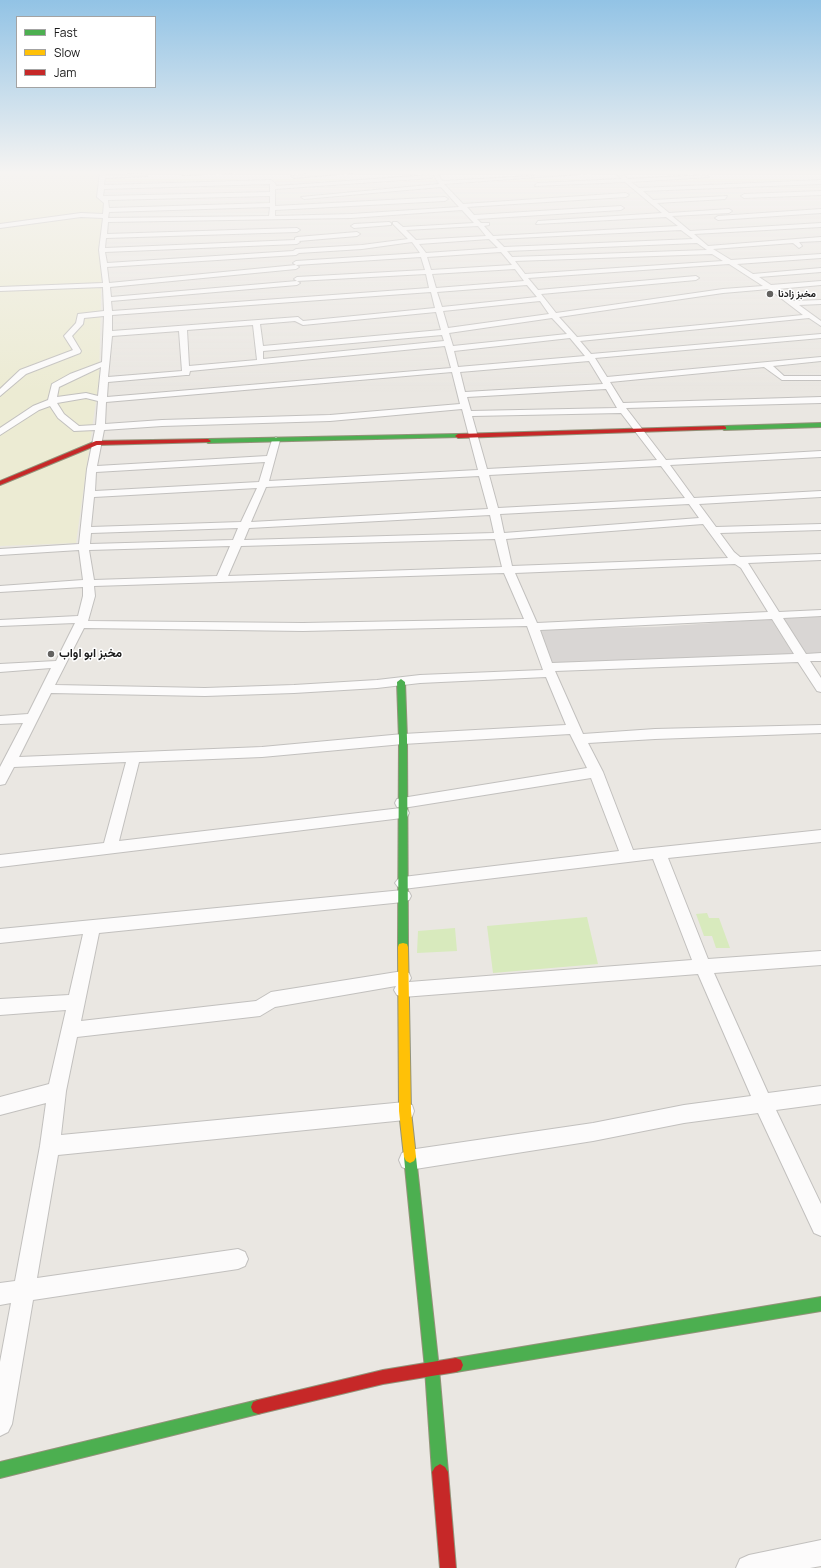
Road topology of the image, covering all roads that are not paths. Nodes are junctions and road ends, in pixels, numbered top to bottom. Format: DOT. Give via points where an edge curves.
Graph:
graph roads {
  1 [pos="102,245"];
  2 [pos="196,245"];
  3 [pos="297,245"];
  4 [pos="374,245"];
  5 [pos="417,245"];
  6 [pos="498,245"];
  7 [pos="573,245"];
  8 [pos="703,245"];
  9 [pos="752,245"];
  10 [pos="798,245"];
  11 [pos="366,246"];
  12 [pos="548,246"];
  13 [pos="102,250"];
  14 [pos="502,250"];
  15 [pos="710,250"];
  16 [pos="296,252"];
  17 [pos="425,256"];
  18 [pos="810,256"];
  19 [pos="821,256"];
  20 [pos="510,258"];
  21 [pos="373,259"];
  22 [pos="730,263"];
  23 [pos="296,265"];
  24 [pos="104,266"];
  25 [pos="517,267"];
  26 [pos="821,270"];
  27 [pos="428,272"];
  28 [pos="523,276"];
  29 [pos="752,276"];
  30 [pos="696,278"];
  31 [pos="297,281"];
  32 [pos="529,283"];
  33 [pos="821,283"];
  34 [pos="107,284"];
  35 [pos="770,287"];
  36 [pos="0,289"];
  37 [pos="433,290"];
  38 [pos="405,292"];
  39 [pos="536,292"];
  40 [pos="108,299"];
  41 [pos="408,299"];
  42 [pos="542,299"];
  43 [pos="821,302"];
  44 [pos="792,303"];
  45 [pos="411,306"];
  46 [pos="298,310"];
  47 [pos="439,310"];
  48 [pos="108,313"];
  49 [pos="414,313"];
  50 [pos="554,315"];
  51 [pos="810,316"];
  52 [pos="256,322"];
  53 [pos="821,323"];
  54 [pos="183,329"];
  55 [pos="445,332"];
  56 [pos="108,334"];
  57 [pos="821,336"];
  58 [pos="574,338"];
  59 [pos="449,346"];
  60 [pos="259,349"];
  61 [pos="590,357"];
  62 [pos="821,359"];
  63 [pos="260,362"];
  64 [pos="105,363"];
  65 [pos="766,365"];
  66 [pos="186,369"];
  67 [pos="455,370"];
  68 [pos="821,378"];
  69 [pos="103,380"];
  70 [pos="607,383"];
  71 [pos="0,394"];
  72 [pos="102,400"];
  73 [pos="821,400"];
  74 [pos="54,403"];
  75 [pos="465,405"];
  76 [pos="622,408"];
  77 [pos="821,425"];
  78 [pos="100,427"];
  79 [pos="641,431"];
  80 [pos="0,432"];
  81 [pos="473,436"];
  82 [pos="276,440"];
  83 [pos="96,443"];
  84 [pos="821,454"];
  85 [pos="270,459"];
  86 [pos="664,463"];
  87 [pos="92,469"];
  88 [pos="482,472"];
  89 [pos="0,483"];
  90 [pos="263,484"];
  91 [pos="89,494"];
  92 [pos="821,494"];
  93 [pos="690,500"];
  94 [pos="494,512"];
  95 [pos="245,525"];
  96 [pos="710,526"];
  97 [pos="821,527"];
  98 [pos="85,530"];
  99 [pos="499,536"];
  100 [pos="235,544"];
  101 [pos="84,547"];
  102 [pos="0,552"];
  103 [pos="821,556"];
  104 [pos="738,560"];
  105 [pos="508,570"];
  106 [pos="221,579"];
  107 [pos="89,583"];
  108 [pos="0,589"];
  109 [pos="821,612"];
  110 [pos="777,614"];
  111 [pos="82,621"];
  112 [pos="0,624"];
  113 [pos="531,625"];
  114 [pos="821,657"];
  115 [pos="802,658"];
  116 [pos="61,664"];
  117 [pos="0,668"];
  118 [pos="549,670"];
  119 [pos="401,682"];
  120 [pos="821,688"];
  121 [pos="48,689"];
  122 [pos="33,718"];
  123 [pos="0,720"];
  124 [pos="821,729"];
  125 [pos="576,734"];
  126 [pos="403,739"];
  127 [pos="134,756"];
  128 [pos="4,771"];
  129 [pos="596,772"];
  130 [pos="402,808"];
  131 [pos="821,836"];
  132 [pos="110,848"];
  133 [pos="658,852"];
  134 [pos="628,856"];
  135 [pos="0,861"];
  136 [pos="403,889"];
  137 [pos="92,928"];
  138 [pos="0,936"];
  139 [pos="821,958"];
  140 [pos="702,965"];
  141 [pos="403,984"];
  142 [pos="75,1002"];
  143 [pos="0,1007"];
  144 [pos="70,1030"];
  145 [pos="56,1090"];
  146 [pos="821,1095"];
  147 [pos="763,1103"];
  148 [pos="0,1106"];
  149 [pos="405,1112"];
  150 [pos="50,1146"];
  151 [pos="409,1160"];
  152 [pos="821,1226"];
  153 [pos="238,1259"];
  154 [pos="23,1290"];
  155 [pos="0,1294"];
  156 [pos="821,1304"];
  157 [pos="432,1370"];
  158 [pos="0,1424"];
  159 [pos="0,1470"];
  160 [pos="821,1553"];
  161 [pos="448,1568"];
  162 [pos="749,1568"];
  1 -- 13 [label="street"];
  2 -- 13 [label="street"];
  3 -- 16 [label="street"];
  4 -- 11 [label="street"];
  5 -- 17 [label="street"];
  6 -- 14 [label="street"];
  7 -- 12 [label="street"];
  8 -- 15 [label="street"];
  9 -- 15 [label="street"];
  10 -- 18 [label="street"];
  11 -- 16 [label="street"];
  11 -- 21 [label="street"];
  12 -- 14 [label="street"];
  13 -- 24 [label="street"];
  14 -- 17 [label="street"];
  14 -- 20 [label="street"];
  15 -- 20 [label="street"];
  15 -- 22 [label="street"];
  16 -- 23 [label="street"];
  16 -- 24 [label="street"];
  17 -- 21 [label="street"];
  17 -- 27 [label="street"];
  18 -- 19 [label="street"];
  18 -- 22 [label="street"];
  20 -- 25 [label="street"];
  21 -- 23 [label="street"];
  22 -- 28 [label="street"];
  22 -- 29 [label="street"];
  23 -- 31 [label="street"];
  23 -- 34 [label="street"];
  24 -- 34 [label="street"];
  25 -- 27 [label="street"];
  25 -- 28 [label="street"];
  26 -- 29 [label="street"];
  27 -- 31 [label="street"];
  27 -- 37 [label="street"];
  28 -- 32 [label="street"];
  29 -- 35 [label="street"];
  30 -- 39 [label="street"];
  31 -- 40 [label="street"];
  31 -- 46 [label="street"];
  32 -- 37 [label="street"];
  32 -- 39 [label="street"];
  33 -- 35 [label="street"];
  34 -- 36 [label="street" via="87,287"];
  34 -- 40 [label="street"];
  35 -- 44 [label="street"];
  35 -- 50 [label="street" via="723,291"];
  37 -- 38 [label="street"];
  37 -- 47 [label="street"];
  38 -- 41 [label="street"];
  38 -- 46 [label="street"];
  39 -- 42 [label="street"];
  40 -- 48 [label="street"];
  42 -- 47 [label="street"];
  42 -- 50 [label="street"];
  43 -- 44 [label="street"];
  44 -- 51 [label="street"];
  45 -- 49 [label="street"];
  46 -- 48 [label="street"];
  46 -- 49 [label="street" via="300,323"];
  46 -- 52 [label="street"];
  47 -- 49 [label="street"];
  47 -- 55 [label="street"];
  48 -- 56 [label="street"];
  48 -- 71 [label="street" via="81,316 79,324 68,336 77,351 23,372"];
  50 -- 55 [label="street"];
  50 -- 58 [label="street"];
  51 -- 53 [label="street"];
  51 -- 58 [label="street"];
  52 -- 54 [label="street"];
  52 -- 60 [label="street"];
  54 -- 56 [label="street"];
  54 -- 66 [label="street"];
  55 -- 59 [label="street"];
  55 -- 60 [label="street"];
  56 -- 64 [label="street"];
  57 -- 61 [label="street"];
  58 -- 59 [label="street"];
  58 -- 61 [label="street"];
  59 -- 63 [label="street"];
  59 -- 67 [label="street"];
  60 -- 63 [label="street"];
  61 -- 67 [label="street"];
  61 -- 70 [label="street"];
  62 -- 65 [label="street"];
  63 -- 66 [label="street"];
  64 -- 69 [label="street"];
  64 -- 74 [label="street" via="55,386"];
  65 -- 68 [label="street" via="782,378"];
  65 -- 70 [label="street"];
  66 -- 69 [label="street" via="186,373"];
  67 -- 72 [label="street"];
  67 -- 75 [label="street"];
  69 -- 72 [label="street"];
  70 -- 75 [label="street"];
  70 -- 76 [label="street"];
  72 -- 74 [label="street" via="86,395 62,398"];
  72 -- 78 [label="street"];
  73 -- 76 [label="street"];
  74 -- 78 [label="street" via="56,413 77,429"];
  74 -- 80 [label="street" via="36,408"];
  75 -- 76 [label="street"];
  75 -- 78 [label="street" via="330,418"];
  75 -- 81 [label="street"];
  76 -- 79 [label="street"];
  77 -- 79 [label="street"];
  78 -- 83 [label="street"];
  79 -- 81 [label="street"];
  79 -- 86 [label="street"];
  81 -- 82 [label="street"];
  81 -- 88 [label="street"];
  82 -- 83 [label="street"];
  82 -- 85 [label="street"];
  83 -- 87 [label="street"];
  83 -- 89 [label="street"];
  84 -- 86 [label="street"];
  85 -- 87 [label="street"];
  85 -- 90 [label="street"];
  86 -- 88 [label="street"];
  86 -- 93 [label="street"];
  87 -- 91 [label="street"];
  88 -- 90 [label="street"];
  88 -- 94 [label="street"];
  90 -- 91 [label="street"];
  90 -- 95 [label="street"];
  91 -- 98 [label="street"];
  92 -- 93 [label="street"];
  93 -- 94 [label="street"];
  93 -- 96 [label="street"];
  94 -- 95 [label="street"];
  94 -- 99 [label="street"];
  95 -- 98 [label="street"];
  95 -- 100 [label="street"];
  96 -- 97 [label="street"];
  96 -- 99 [label="street"];
  96 -- 104 [label="street" via="730,554"];
  98 -- 101 [label="street"];
  99 -- 100 [label="street"];
  99 -- 105 [label="street"];
  100 -- 101 [label="street"];
  100 -- 106 [label="street"];
  101 -- 102 [label="street"];
  101 -- 107 [label="street"];
  103 -- 104 [label="street"];
  104 -- 105 [label="street"];
  104 -- 110 [label="street" via="745,566"];
  105 -- 106 [label="street"];
  105 -- 113 [label="street"];
  106 -- 107 [label="street"];
  107 -- 108 [label="street"];
  107 -- 111 [label="street" via="89,596"];
  109 -- 110 [label="street"];
  110 -- 113 [label="street"];
  110 -- 115 [label="street"];
  111 -- 112 [label="street"];
  111 -- 113 [label="street" via="303,627"];
  111 -- 116 [label="street"];
  113 -- 118 [label="street"];
  114 -- 115 [label="street"];
  115 -- 118 [label="street"];
  115 -- 120 [label="street"];
  116 -- 117 [label="street"];
  116 -- 121 [label="street"];
  118 -- 119 [label="street"];
  118 -- 125 [label="street"];
  119 -- 121 [label="street" via="205,692"];
  119 -- 126 [label="street"];
  121 -- 122 [label="street"];
  122 -- 123 [label="street"];
  122 -- 128 [label="street"];
  124 -- 125 [label="street"];
  125 -- 126 [label="street"];
  125 -- 129 [label="street"];
  126 -- 127 [label="street" via="262,752"];
  126 -- 130 [label="street"];
  127 -- 128 [label="street"];
  127 -- 132 [label="street"];
  129 -- 130 [label="street"];
  129 -- 134 [label="street"];
  130 -- 132 [label="street"];
  130 -- 136 [label="street"];
  131 -- 133 [label="street"];
  132 -- 135 [label="street"];
  133 -- 134 [label="street"];
  133 -- 140 [label="street"];
  134 -- 136 [label="street"];
  136 -- 137 [label="street"];
  136 -- 141 [label="street"];
  137 -- 138 [label="street"];
  137 -- 142 [label="street"];
  139 -- 140 [label="street"];
  140 -- 141 [label="street" via="554,979"];
  140 -- 147 [label="street"];
  141 -- 144 [label="street" via="270,1000 260,1008"];
  141 -- 149 [label="street"];
  142 -- 143 [label="street"];
  142 -- 144 [label="street"];
  144 -- 145 [label="street"];
  145 -- 148 [label="street"];
  145 -- 150 [label="street"];
  146 -- 147 [label="street"];
  147 -- 151 [label="street"];
  147 -- 152 [label="street"];
  149 -- 150 [label="street"];
  149 -- 151 [label="street"];
  150 -- 154 [label="street"];
  151 -- 157 [label="street"];
  153 -- 154 [label="street"];
  154 -- 155 [label="street"];
  154 -- 158 [label="street"];
  156 -- 157 [label="street"];
  157 -- 159 [label="street" via="332,1388"];
  157 -- 161 [label="street"];
  160 -- 162 [label="street"];
}
